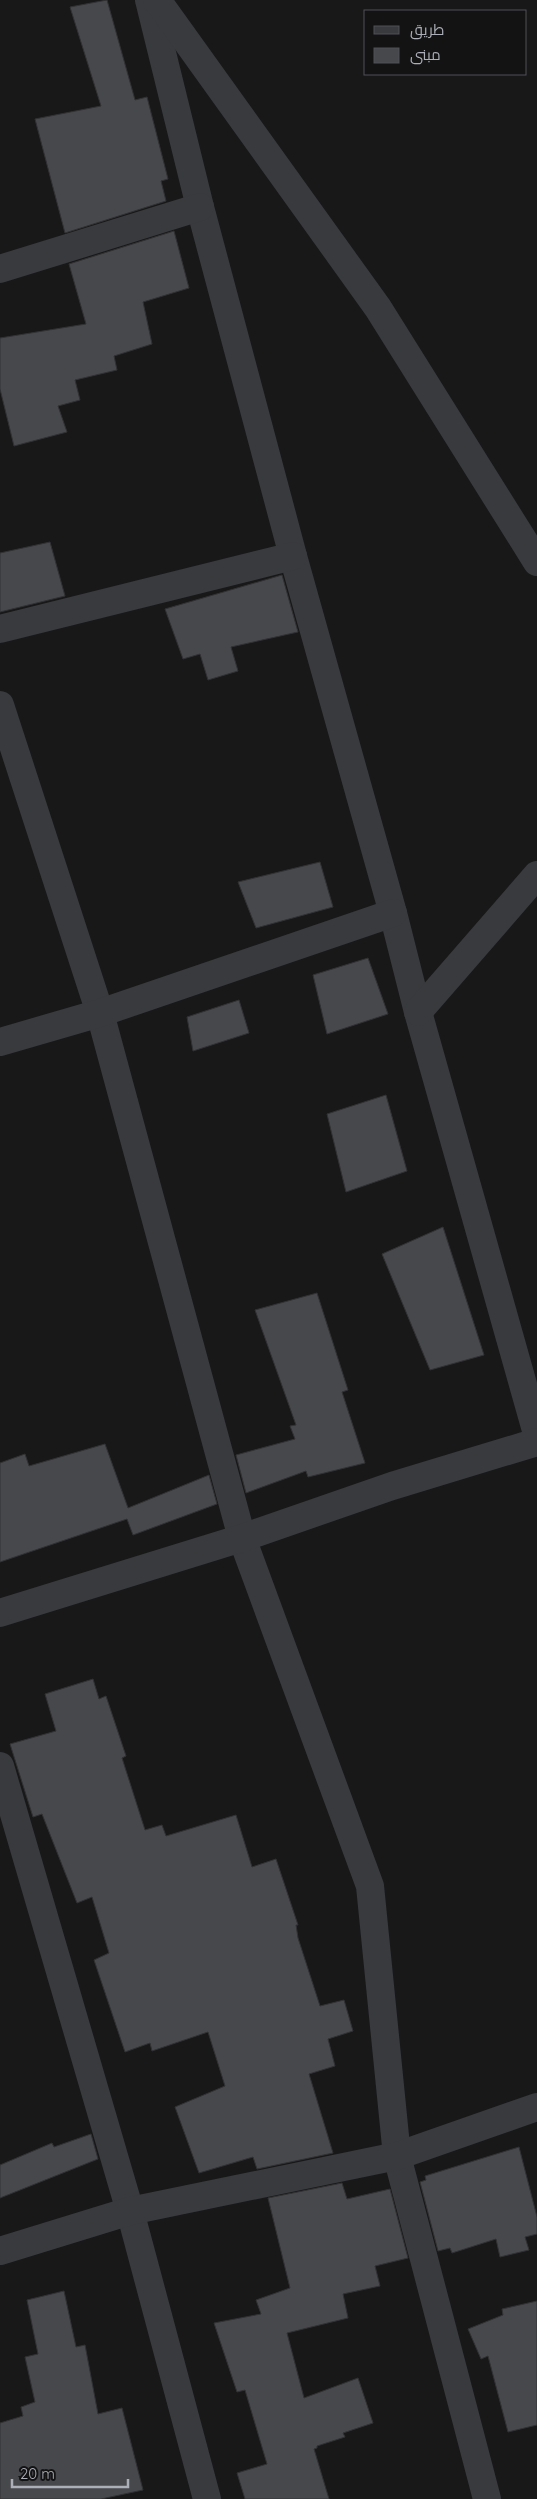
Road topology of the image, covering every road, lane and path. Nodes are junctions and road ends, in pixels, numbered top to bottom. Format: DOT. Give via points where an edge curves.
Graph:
graph roads {
  1 [pos="149,0"];
  2 [pos="158,0"];
  3 [pos="200,207"];
  4 [pos="0,269"];
  5 [pos="292,556"];
  6 [pos="537,562"];
  7 [pos="0,629"];
  8 [pos="0,705"];
  9 [pos="537,875"];
  10 [pos="393,913"];
  11 [pos="418,1012"];
  12 [pos="100,1013"];
  13 [pos="0,1042"];
  14 [pos="537,1434"];
  15 [pos="537,1442"];
  16 [pos="242,1538"];
  17 [pos="0,1613"];
  18 [pos="0,1766"];
  19 [pos="537,2106"];
  20 [pos="397,2156"];
  21 [pos="130,2211"];
  22 [pos="0,2251"];
  23 [pos="207,2499"];
  24 [pos="487,2499"];
  1 -- 3 [label="street"];
  2 -- 6 [label="street" via="378,308"];
  3 -- 4 [label="street"];
  3 -- 5 [label="street"];
  5 -- 7 [label="street"];
  5 -- 10 [label="street"];
  8 -- 12 [label="street"];
  9 -- 11 [label="street"];
  10 -- 11 [label="street"];
  10 -- 12 [label="street"];
  11 -- 14 [label="street"];
  12 -- 13 [label="street"];
  12 -- 16 [label="street"];
  15 -- 16 [label="street" via="392,1486"];
  16 -- 17 [label="street"];
  16 -- 20 [label="street" via="370,1886"];
  18 -- 21 [label="street"];
  19 -- 20 [label="street"];
  20 -- 21 [label="street"];
  20 -- 24 [label="street"];
  21 -- 22 [label="street"];
  21 -- 23 [label="street"];
}
